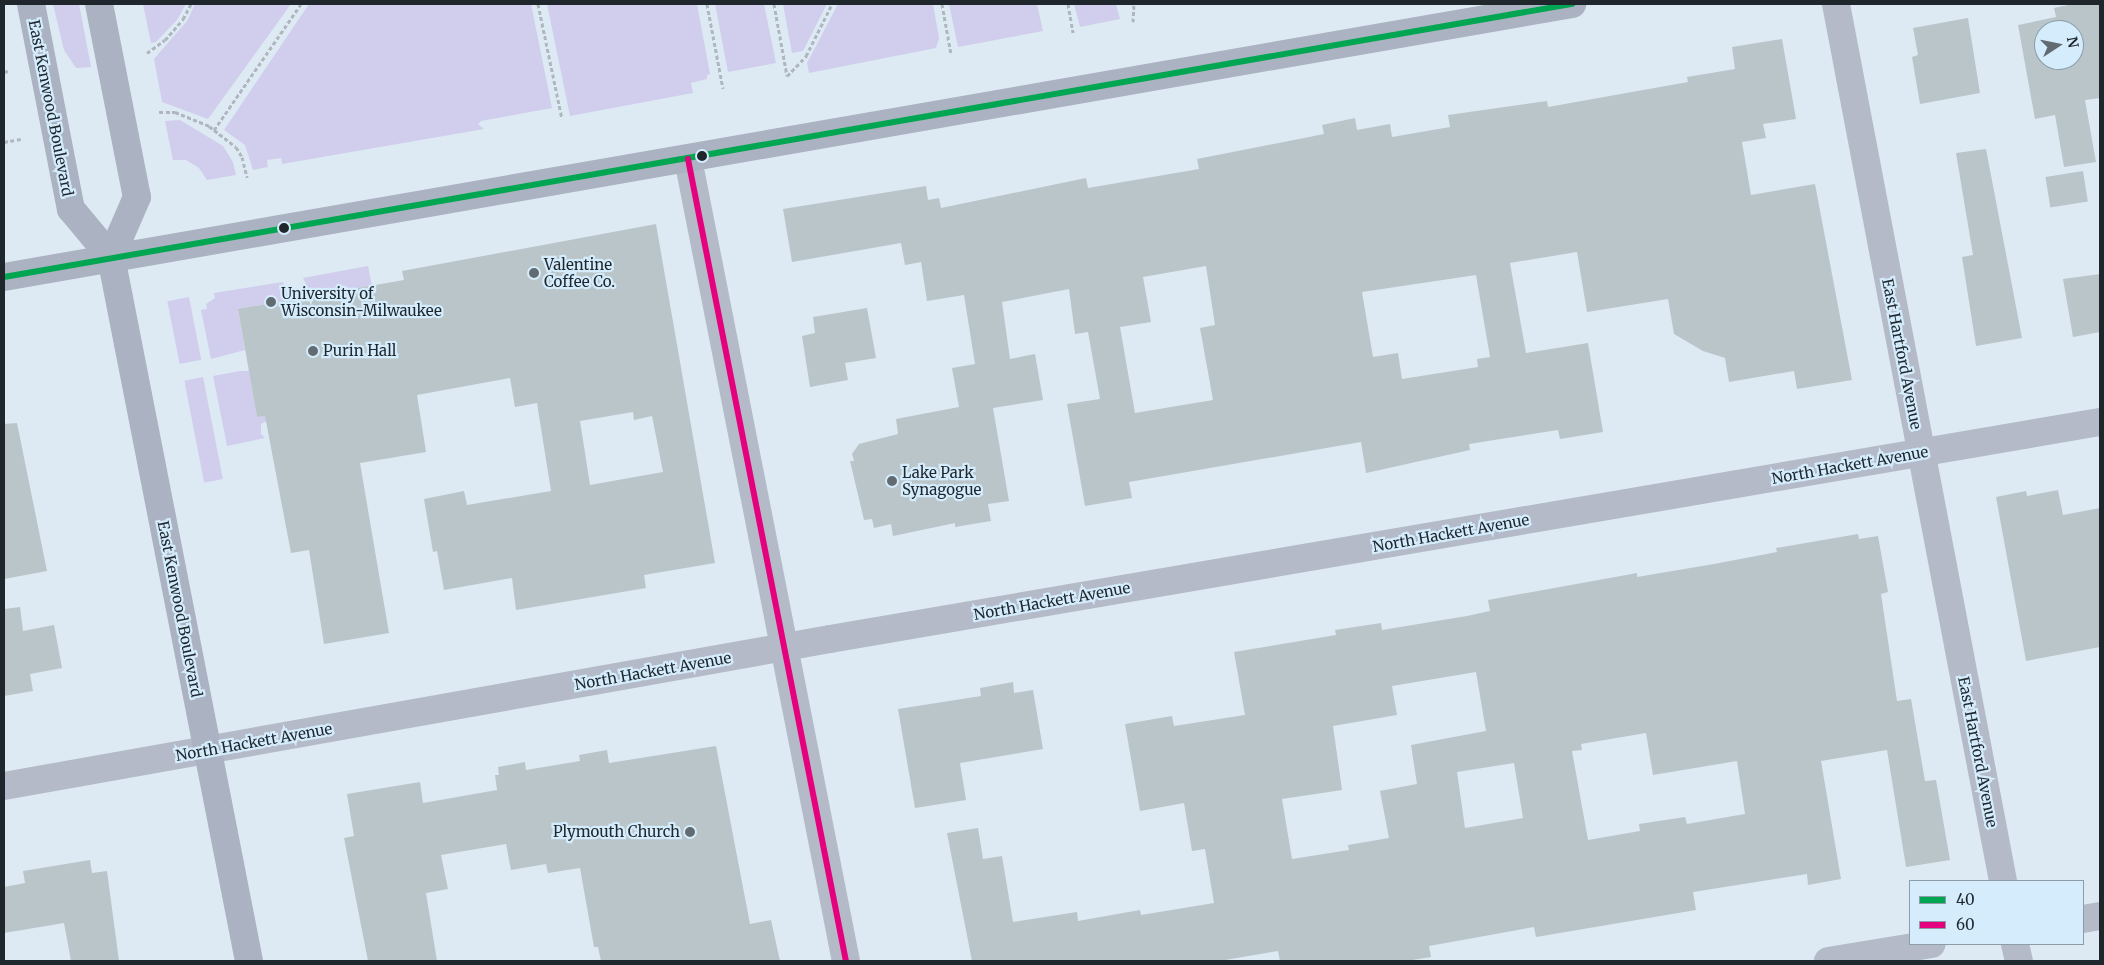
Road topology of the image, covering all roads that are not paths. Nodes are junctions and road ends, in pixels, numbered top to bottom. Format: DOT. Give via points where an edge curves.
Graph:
graph roads {
  1 [pos="31,4"];
  2 [pos="99,4"];
  3 [pos="1572,4"];
  4 [pos="1836,4"];
  5 [pos="688,159"];
  6 [pos="111,257"];
  7 [pos="4,277"];
  8 [pos="2100,422"];
  9 [pos="1921,453"];
  10 [pos="786,647"];
  11 [pos="208,750"];
  12 [pos="4,786"];
  13 [pos="2003,880"];
  14 [pos="2100,916"];
  15 [pos="2084,919"];
  16 [pos="1926,945"];
  17 [pos="2015,945"];
  18 [pos="249,961"];
  19 [pos="846,961"];
  20 [pos="1828,961"];
  21 [pos="2019,961"];
  1 -- 6 [label="street, East Kenwood Boulevard" via="71,209"];
  2 -- 6 [label="street" via="137,197"];
  3 -- 5 [label="street"];
  4 -- 9 [label="street, East Hartford Avenue"];
  5 -- 6 [label="street"];
  5 -- 10 [label="street"];
  6 -- 7 [label="street"];
  6 -- 11 [label="street, East Kenwood Boulevard"];
  8 -- 9 [label="street, North Hackett Avenue"];
  9 -- 10 [label="street, North Hackett Avenue"];
  9 -- 13 [label="street, East Hartford Avenue"];
  10 -- 11 [label="street, North Hackett Avenue"];
  10 -- 19 [label="street"];
  11 -- 12 [label="street, North Hackett Avenue"];
  11 -- 18 [label="street, East Kenwood Boulevard"];
  14 -- 15 [label="street"];
  16 -- 20 [label="street"];
  17 -- 21 [label="street"];
}
